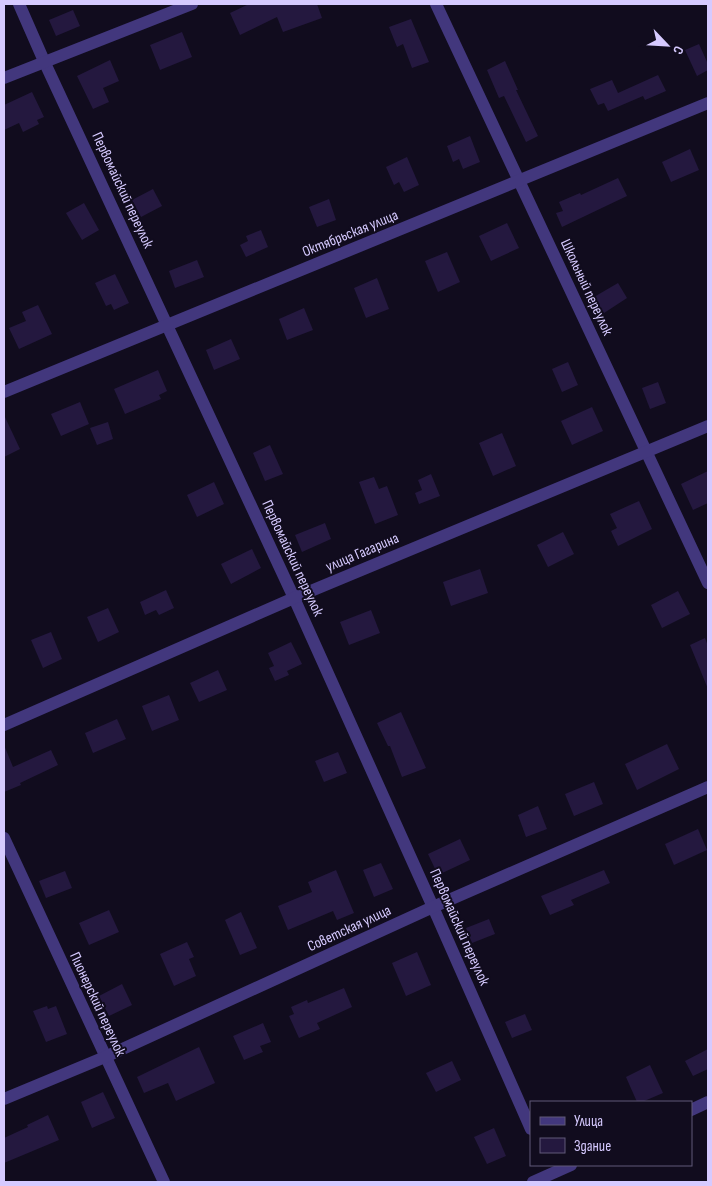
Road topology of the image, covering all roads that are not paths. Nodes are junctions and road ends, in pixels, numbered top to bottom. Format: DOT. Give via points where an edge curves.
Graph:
graph roads {
  1 [pos="20,4"];
  2 [pos="192,4"];
  3 [pos="436,4"];
  4 [pos="44,61"];
  5 [pos="4,78"];
  6 [pos="708,103"];
  7 [pos="519,180"];
  8 [pos="168,326"];
  9 [pos="4,392"];
  10 [pos="708,426"];
  11 [pos="646,451"];
  12 [pos="708,583"];
  13 [pos="294,598"];
  14 [pos="4,725"];
  15 [pos="708,787"];
  16 [pos="4,838"];
  17 [pos="433,907"];
  18 [pos="105,1057"];
  19 [pos="4,1099"];
  20 [pos="708,1102"];
  21 [pos="692,1110"];
  22 [pos="530,1127"];
  23 [pos="569,1166"];
  24 [pos="550,1174"];
  25 [pos="164,1182"];
  26 [pos="533,1182"];
  1 -- 4 [label="street, Первомайский переулок"];
  2 -- 4 [label="street"];
  3 -- 7 [label="street, Школьный переулок"];
  4 -- 5 [label="street"];
  4 -- 8 [label="street, Первомайский переулок"];
  6 -- 7 [label="street, Октябрьская улица"];
  7 -- 8 [label="street, Октябрьская улица"];
  7 -- 11 [label="street, Школьный переулок"];
  8 -- 9 [label="street, Октябрьская улица"];
  8 -- 13 [label="street, Первомайский переулок"];
  10 -- 11 [label="street, улица Гагарина"];
  11 -- 12 [label="street, Школьный переулок"];
  11 -- 13 [label="street, улица Гагарина"];
  13 -- 14 [label="street, улица Гагарина"];
  13 -- 17 [label="street, Первомайский переулок"];
  15 -- 17 [label="street, Советская улица"];
  16 -- 18 [label="street, Пионерский переулок"];
  17 -- 18 [label="street, Советская улица"];
  17 -- 22 [label="street, Первомайский переулок"];
  18 -- 19 [label="street, Советская улица"];
  18 -- 25 [label="street, Пионерский переулок"];
  20 -- 21 [label="street"];
  23 -- 24 [label="street"];
  24 -- 26 [label="street"];
}
